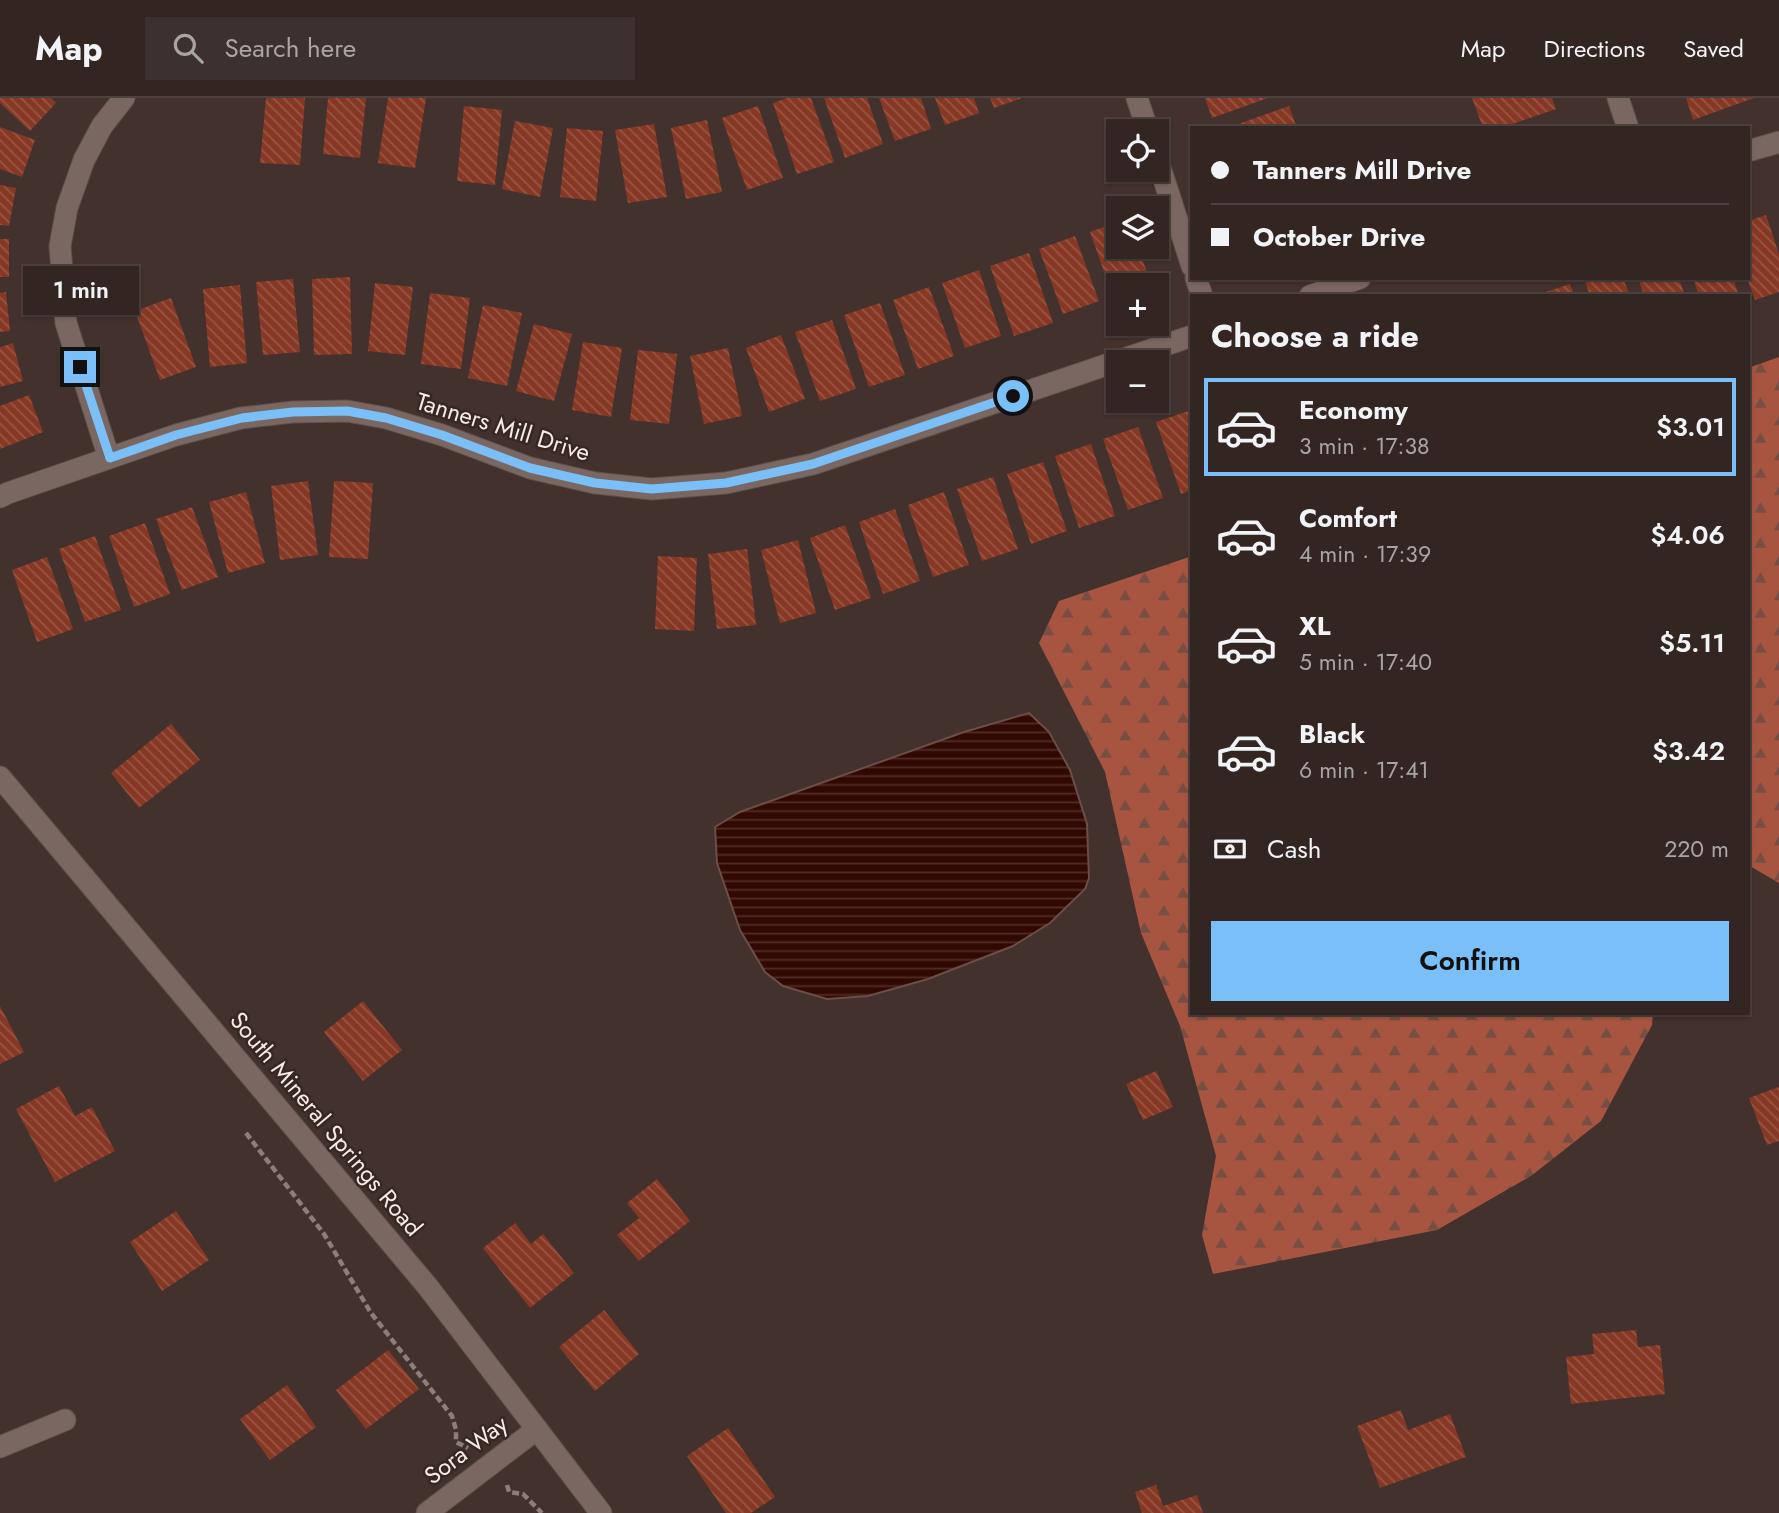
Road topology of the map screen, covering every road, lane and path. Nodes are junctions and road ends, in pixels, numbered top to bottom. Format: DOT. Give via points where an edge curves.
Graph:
graph roads {
  1 [pos="124,98"];
  2 [pos="1137,98"];
  3 [pos="1618,98"];
  4 [pos="1144,119"];
  5 [pos="1628,126"];
  6 [pos="1779,142"];
  7 [pos="1750,150"];
  8 [pos="1165,182"];
  9 [pos="1190,259"];
  10 [pos="1354,280"];
  11 [pos="1316,294"];
  12 [pos="1190,337"];
  13 [pos="110,458"];
  14 [pos="0,497"];
  15 [pos="0,777"];
  16 [pos="246,1133"];
  17 [pos="65,1420"];
  18 [pos="537,1429"];
  19 [pos="0,1447"];
  20 [pos="466,1447"];
  21 [pos="506,1480"];
  22 [pos="427,1513"];
  23 [pos="542,1513"];
  24 [pos="601,1513"];
  1 -- 13 [label="street" via="84,160 60,246 66,323"];
  2 -- 4 [label="street"];
  3 -- 5 [label="street"];
  6 -- 7 [label="street"];
  8 -- 9 [label="street"];
  10 -- 11 [label="street"];
  12 -- 13 [label="street, Tanners Mill Drive" via="813,464 726,483 652,489 595,483 530,468 386,418 347,411 242,418"];
  13 -- 14 [label="street, Tanners Mill Drive"];
  15 -- 18 [label="street, South Mineral Springs Road" via="428,1287"];
  16 -- 20 [label="path" via="324,1234 371,1313 452,1416 456,1443"];
  17 -- 19 [label="street"];
  18 -- 22 [label="street, Sora Way"];
  18 -- 24 [label="street, South Mineral Springs Road"];
  21 -- 23 [label="path" via="509,1492 523,1493"];
}
